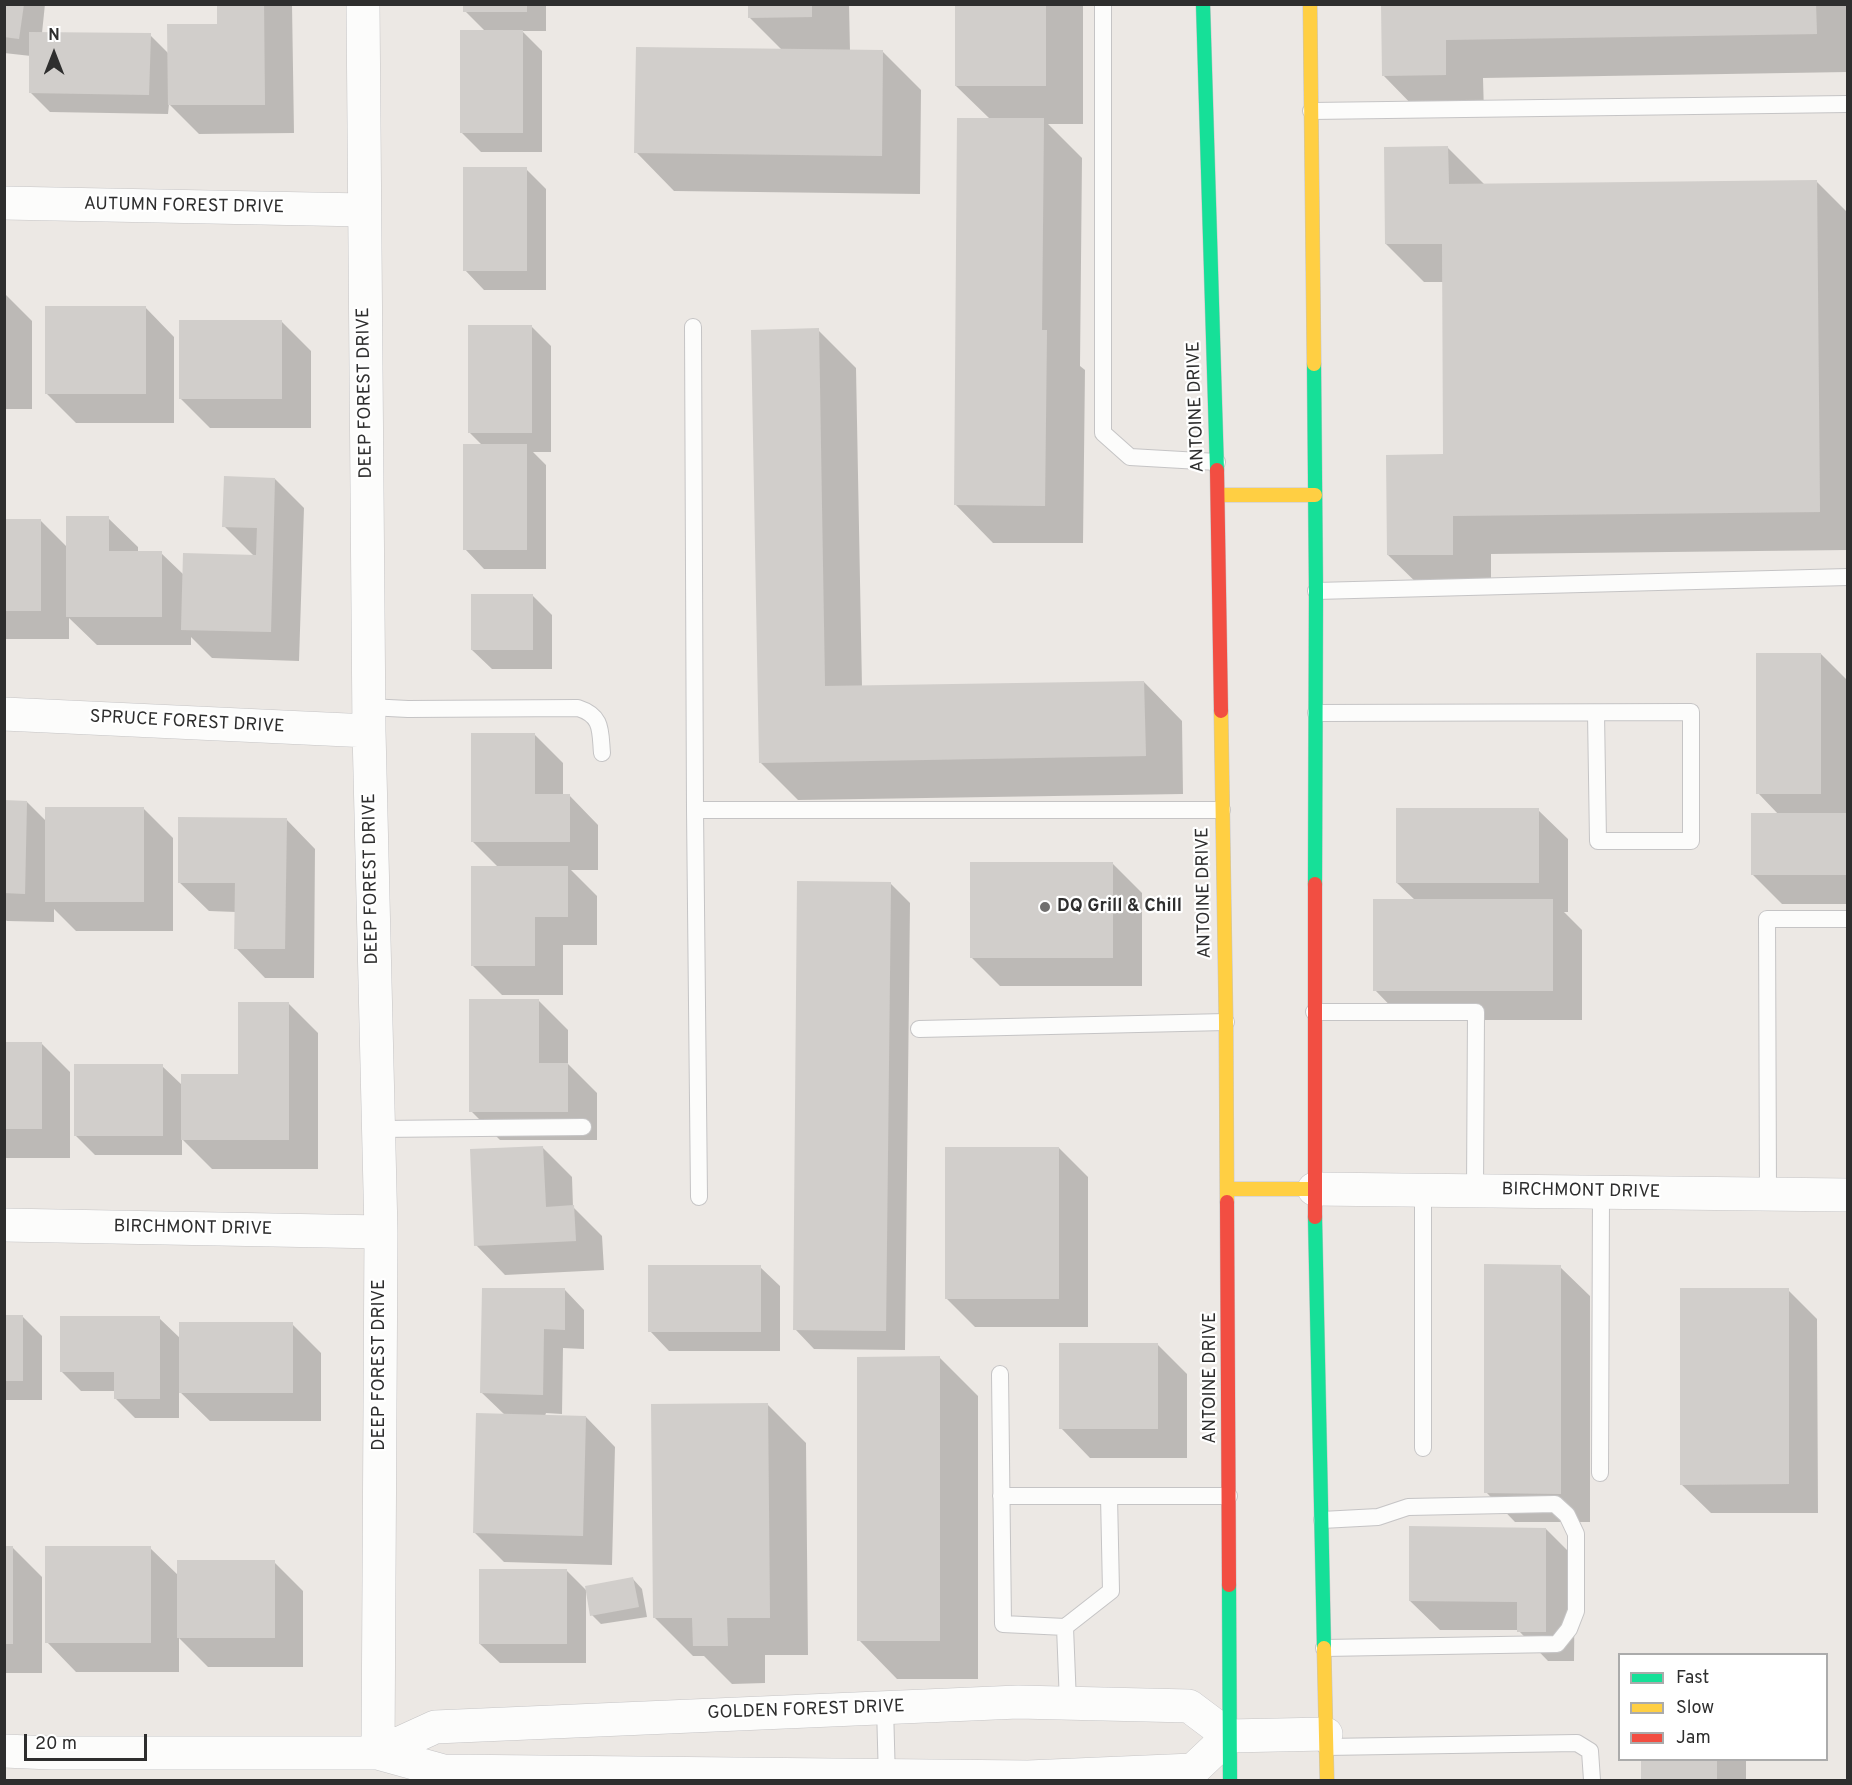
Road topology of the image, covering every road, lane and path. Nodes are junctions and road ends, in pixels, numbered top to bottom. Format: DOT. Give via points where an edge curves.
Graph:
graph roads {
  1 [pos="363,4"];
  2 [pos="1103,4"];
  3 [pos="1203,4"];
  4 [pos="1310,4"];
  5 [pos="1848,104"];
  6 [pos="1311,111"];
  7 [pos="4,203"];
  8 [pos="364,210"];
  9 [pos="693,327"];
  10 [pos="1217,462"];
  11 [pos="1218,495"];
  12 [pos="1315,495"];
  13 [pos="1848,577"];
  14 [pos="1316,591"];
  15 [pos="1316,713"];
  16 [pos="1596,713"];
  17 [pos="4,714"];
  18 [pos="369,719"];
  19 [pos="602,753"];
  20 [pos="695,810"];
  21 [pos="1222,810"];
  22 [pos="1848,919"];
  23 [pos="1314,1012"];
  24 [pos="1226,1022"];
  25 [pos="919,1029"];
  26 [pos="583,1127"];
  27 [pos="379,1130"];
  28 [pos="1228,1190"];
  29 [pos="1314,1190"];
  30 [pos="1423,1191"];
  31 [pos="1475,1191"];
  32 [pos="1601,1193"];
  33 [pos="1848,1194"];
  34 [pos="1768,1195"];
  35 [pos="699,1197"];
  36 [pos="4,1225"];
  37 [pos="381,1232"];
  38 [pos="1000,1374"];
  39 [pos="1423,1448"];
  40 [pos="1600,1473"];
  41 [pos="1001,1496"];
  42 [pos="1109,1496"];
  43 [pos="1229,1496"];
  44 [pos="1322,1520"];
  45 [pos="1065,1626"];
  46 [pos="1324,1648"];
  47 [pos="1068,1703"];
  48 [pos="885,1707"];
  49 [pos="1229,1736"];
  50 [pos="1326,1740"];
  51 [pos="4,1751"];
  52 [pos="378,1753"];
  53 [pos="53,1767"];
  54 [pos="886,1778"];
  55 [pos="1028,1779"];
  56 [pos="1230,1780"];
  57 [pos="1327,1780"];
  58 [pos="1592,1780"];
  1 -- 8 [label="street, DEEP FOREST DRIVE"];
  2 -- 10 [label="lane" via="1103,433 1130,457"];
  3 -- 10 [label="main road, ANTOINE DRIVE"];
  4 -- 6 [label="main road"];
  5 -- 6 [label="lane"];
  6 -- 12 [label="main road"];
  7 -- 8 [label="street, AUTUMN FOREST DRIVE"];
  8 -- 18 [label="street, DEEP FOREST DRIVE"];
  9 -- 20 [label="lane"];
  10 -- 11 [label="main road, ANTOINE DRIVE"];
  11 -- 12 [label="main road"];
  11 -- 21 [label="main road, ANTOINE DRIVE"];
  12 -- 14 [label="main road"];
  13 -- 14 [label="lane"];
  14 -- 15 [label="main road"];
  15 -- 16 [label="lane"];
  15 -- 23 [label="main road"];
  16 -- 16 [label="lane" via="1691,712 1691,841 1598,841"];
  17 -- 18 [label="street, SPRUCE FOREST DRIVE"];
  18 -- 19 [label="lane" via="408,709 579,708 590,712 599,723"];
  18 -- 27 [label="street, DEEP FOREST DRIVE"];
  20 -- 21 [label="lane"];
  20 -- 35 [label="lane"];
  21 -- 24 [label="main road, ANTOINE DRIVE"];
  22 -- 34 [label="lane" via="1767,920"];
  23 -- 29 [label="main road"];
  23 -- 31 [label="lane" via="1476,1012"];
  24 -- 25 [label="lane"];
  24 -- 28 [label="main road, ANTOINE DRIVE"];
  26 -- 27 [label="lane"];
  27 -- 37 [label="street, DEEP FOREST DRIVE"];
  28 -- 29 [label="main road"];
  28 -- 43 [label="main road, ANTOINE DRIVE"];
  29 -- 30 [label="street, BIRCHMONT DRIVE"];
  29 -- 44 [label="main road"];
  30 -- 31 [label="street, BIRCHMONT DRIVE"];
  30 -- 39 [label="lane"];
  31 -- 32 [label="street, BIRCHMONT DRIVE"];
  32 -- 34 [label="street, BIRCHMONT DRIVE"];
  32 -- 40 [label="lane"];
  33 -- 34 [label="street, BIRCHMONT DRIVE"];
  36 -- 37 [label="street, BIRCHMONT DRIVE"];
  37 -- 52 [label="street, DEEP FOREST DRIVE"];
  38 -- 41 [label="lane"];
  41 -- 42 [label="lane"];
  41 -- 45 [label="lane" via="1003,1624"];
  42 -- 43 [label="lane"];
  42 -- 45 [label="lane" via="1111,1591"];
  43 -- 49 [label="main road, ANTOINE DRIVE"];
  44 -- 46 [label="main road"];
  44 -- 46 [label="lane" via="1378,1517 1408,1506 1554,1504 1567,1515 1576,1534 1576,1611 1557,1644"];
  45 -- 47 [label="lane"];
  46 -- 50 [label="main road"];
  47 -- 48 [label="street, GOLDEN FOREST DRIVE"];
  47 -- 49 [label="street, GOLDEN FOREST DRIVE" via="1189,1706"];
  48 -- 52 [label="street, GOLDEN FOREST DRIVE" via="435,1727"];
  48 -- 54 [label="lane"];
  49 -- 50 [label="street"];
  49 -- 55 [label="street, GOLDEN FOREST DRIVE" via="1192,1770"];
  49 -- 56 [label="main road, ANTOINE DRIVE"];
  50 -- 57 [label="main road"];
  50 -- 58 [label="lane" via="1577,1743 1590,1751"];
  51 -- 53 [label="street, GOLDEN FOREST DRIVE"];
  52 -- 53 [label="street, GOLDEN FOREST DRIVE"];
  52 -- 54 [label="street, GOLDEN FOREST DRIVE" via="443,1771"];
  54 -- 55 [label="street, GOLDEN FOREST DRIVE"];
}
